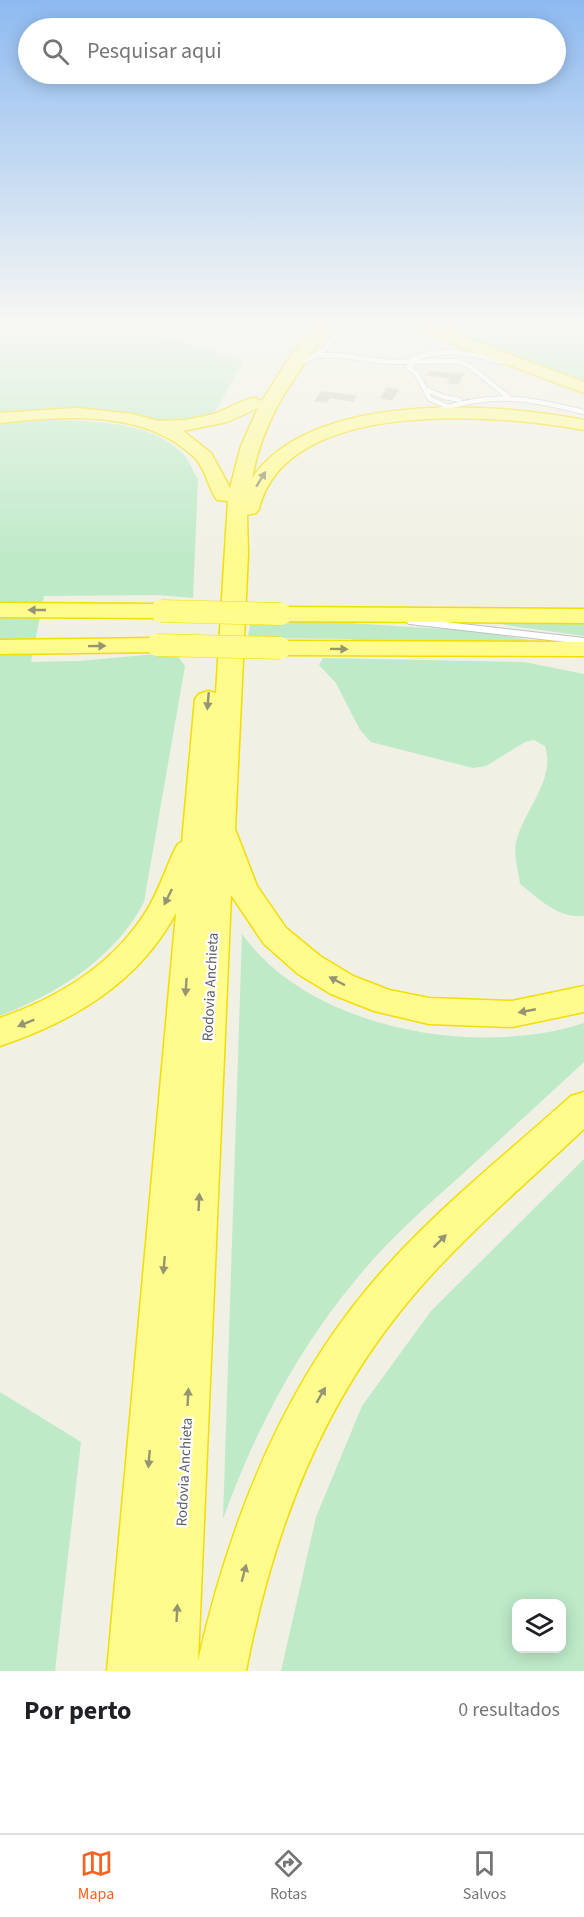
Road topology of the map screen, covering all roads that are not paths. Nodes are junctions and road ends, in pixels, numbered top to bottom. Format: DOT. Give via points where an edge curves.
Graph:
graph roads {
  1 [pos="252,404"];
  2 [pos="253,404"];
  3 [pos="269,404"];
  4 [pos="442,404"];
  5 [pos="448,404"];
  6 [pos="472,404"];
  7 [pos="543,404"];
  8 [pos="451,408"];
  9 [pos="584,412"];
  10 [pos="0,418"];
  11 [pos="584,425"];
  12 [pos="156,426"];
  13 [pos="224,496"];
  14 [pos="237,554"];
  15 [pos="0,610"];
  16 [pos="584,610"];
  17 [pos="353,615"];
  18 [pos="527,615"];
  19 [pos="584,616"];
  20 [pos="584,641"];
  21 [pos="0,647"];
  22 [pos="584,649"];
  23 [pos="458,650"];
  24 [pos="584,668"];
  25 [pos="209,823"];
  26 [pos="584,999"];
  27 [pos="0,1032"];
  28 [pos="584,1107"];
  29 [pos="132,1671"];
  30 [pos="174,1671"];
  31 [pos="221,1671"];
  1 -- 12 [label="highway" via="206,424"];
  2 -- 13 [label="highway, Rodovia Anchieta" via="241,428"];
  3 -- 14 [label="highway, Rodovia Anchieta" via="251,443 238,495"];
  4 -- 8 [label="lane"];
  5 -- 8 [label="lane"];
  6 -- 8 [label="lane"];
  7 -- 9 [label="lane"];
  8 -- 11 [label="highway" via="522,414"];
  14 -- 8 [label="highway, one-way" via="257,484 287,452 349,426"];
  10 -- 12 [label="highway" via="104,415"];
  12 -- 13 [label="highway" via="199,451"];
  13 -- 25 [label="highway, Rodovia Anchieta, one-way"];
  14 -- 25 [label="highway, Rodovia Anchieta"];
  17 -- 15 [label="highway, one-way, bridge"];
  16 -- 18 [label="highway"];
  17 -- 18 [label="highway"];
  17 -- 20 [label="lane"];
  18 -- 19 [label="highway"];
  21 -- 23 [label="highway, one-way, bridge" via="157,645"];
  22 -- 23 [label="highway"];
  23 -- 24 [label="highway"];
  26 -- 25 [label="highway, one-way" via="512,1014 429,1011 386,1002 342,985 309,965 275,936 243,889"];
  25 -- 27 [label="highway, one-way" via="159,918 130,955 84,993"];
  25 -- 29 [label="highway, Rodovia Anchieta, one-way"];
  30 -- 25 [label="highway, Rodovia Anchieta, one-way"];
  31 -- 28 [label="highway, one-way" via="244,1570 262,1515 283,1465 342,1358 382,1303 425,1256"];
}
